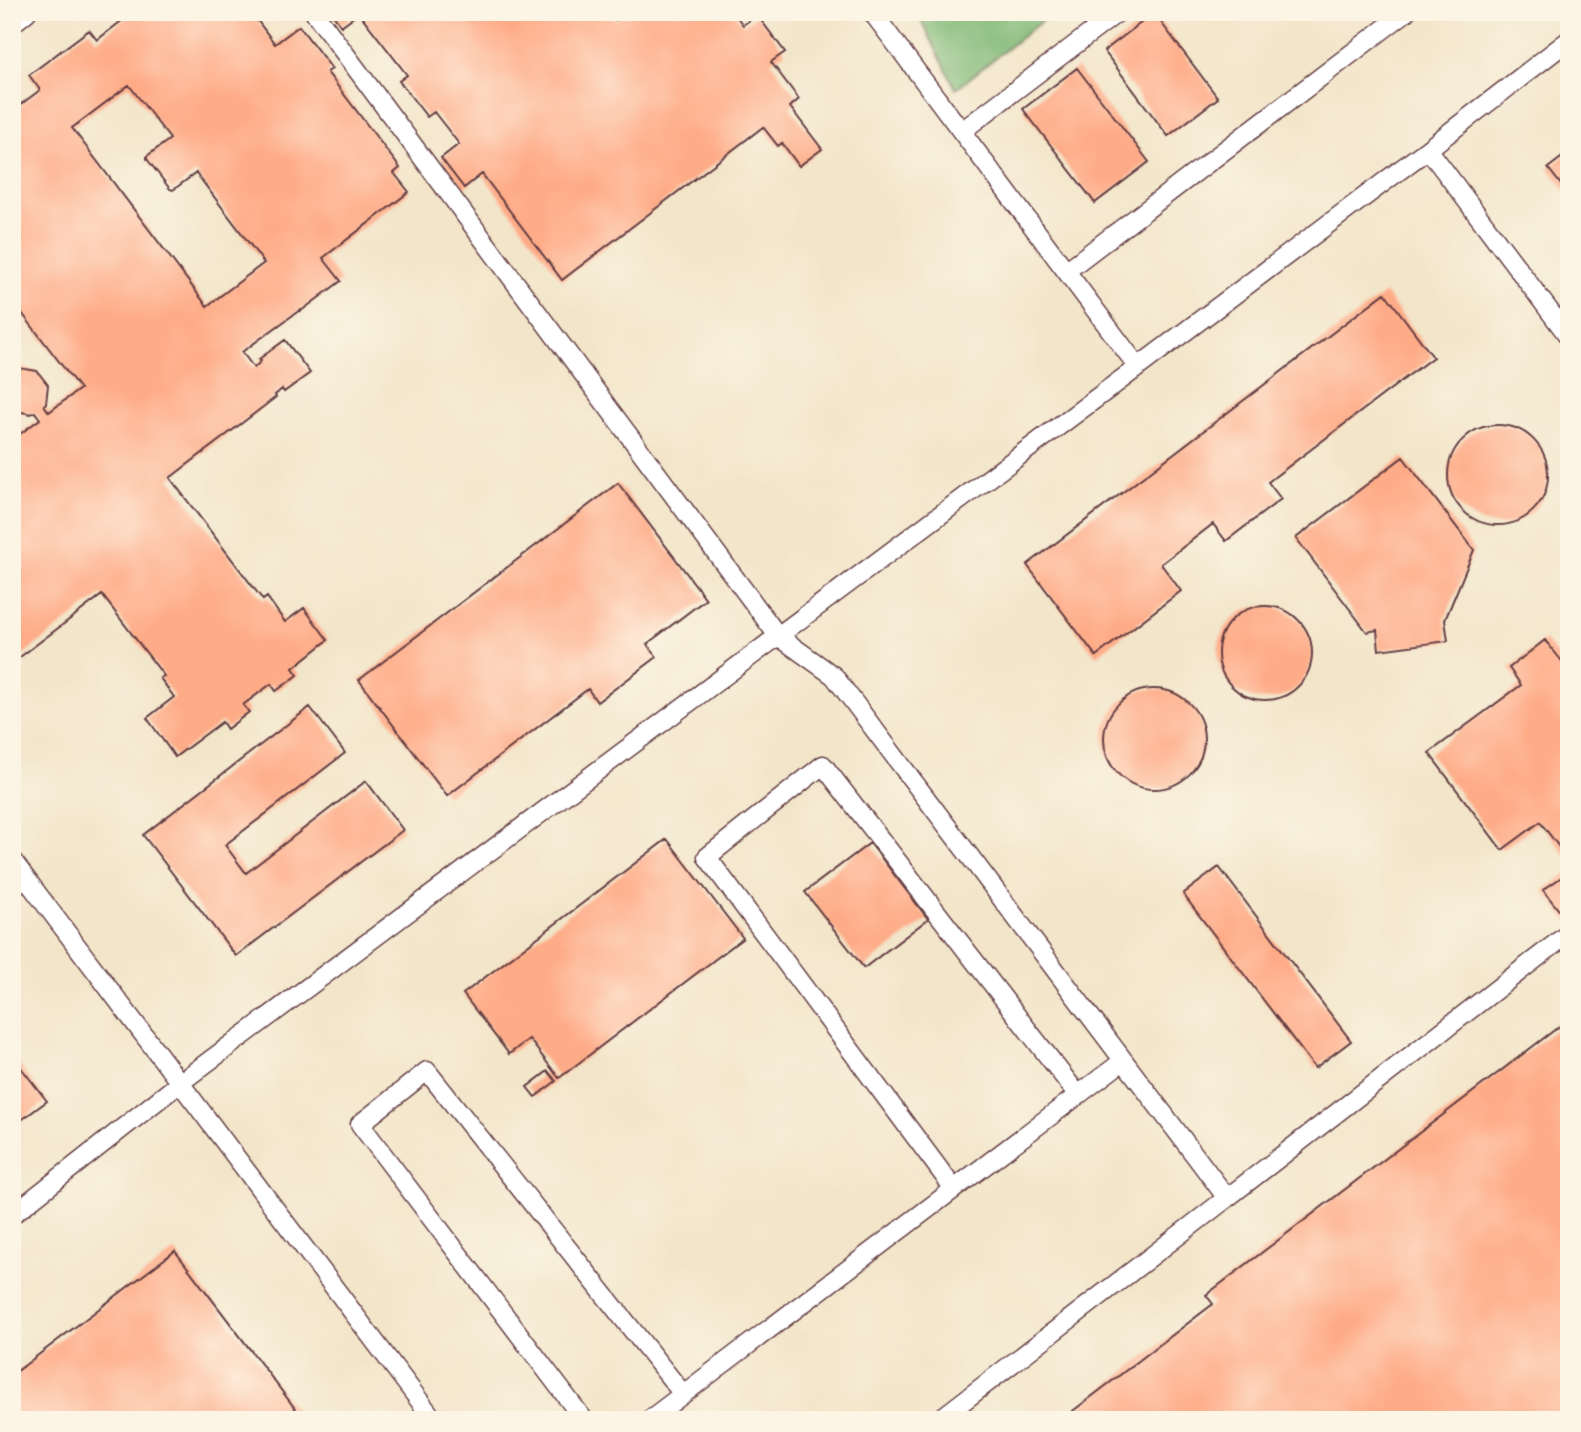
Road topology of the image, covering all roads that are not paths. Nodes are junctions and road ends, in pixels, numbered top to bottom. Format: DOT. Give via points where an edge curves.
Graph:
graph roads {
  1 [pos="27,12"];
  2 [pos="314,12"];
  3 [pos="872,12"];
  4 [pos="1118,12"];
  5 [pos="1406,12"];
  6 [pos="12,24"];
  7 [pos="1569,40"];
  8 [pos="962,131"];
  9 [pos="1428,149"];
  10 [pos="1066,271"];
  11 [pos="1569,337"];
  12 [pos="1138,366"];
  13 [pos="778,636"];
  14 [pos="12,860"];
  15 [pos="1569,933"];
  16 [pos="1123,1061"];
  17 [pos="181,1082"];
  18 [pos="1078,1095"];
  19 [pos="954,1189"];
  20 [pos="1227,1198"];
  21 [pos="12,1215"];
  22 [pos="684,1394"];
  23 [pos="434,1420"];
  24 [pos="584,1420"];
  25 [pos="649,1420"];
  26 [pos="939,1420"];
  1 -- 6 [label="lane"];
  2 -- 13 [label="lane"];
  3 -- 8 [label="lane"];
  4 -- 8 [label="lane"];
  5 -- 10 [label="lane"];
  7 -- 9 [label="lane"];
  8 -- 10 [label="lane"];
  9 -- 11 [label="lane"];
  9 -- 12 [label="lane"];
  10 -- 12 [label="lane"];
  12 -- 13 [label="lane"];
  13 -- 16 [label="lane" via="834,676"];
  13 -- 17 [label="lane"];
  14 -- 17 [label="lane"];
  15 -- 20 [label="lane"];
  16 -- 18 [label="lane"];
  16 -- 20 [label="lane"];
  17 -- 21 [label="lane"];
  17 -- 23 [label="lane"];
  18 -- 19 [label="lane"];
  18 -- 19 [label="lane" via="823,765 707,858"];
  19 -- 22 [label="lane"];
  20 -- 26 [label="lane"];
  22 -- 24 [label="lane" via="427,1071 360,1124"];
  22 -- 25 [label="lane"];
}
